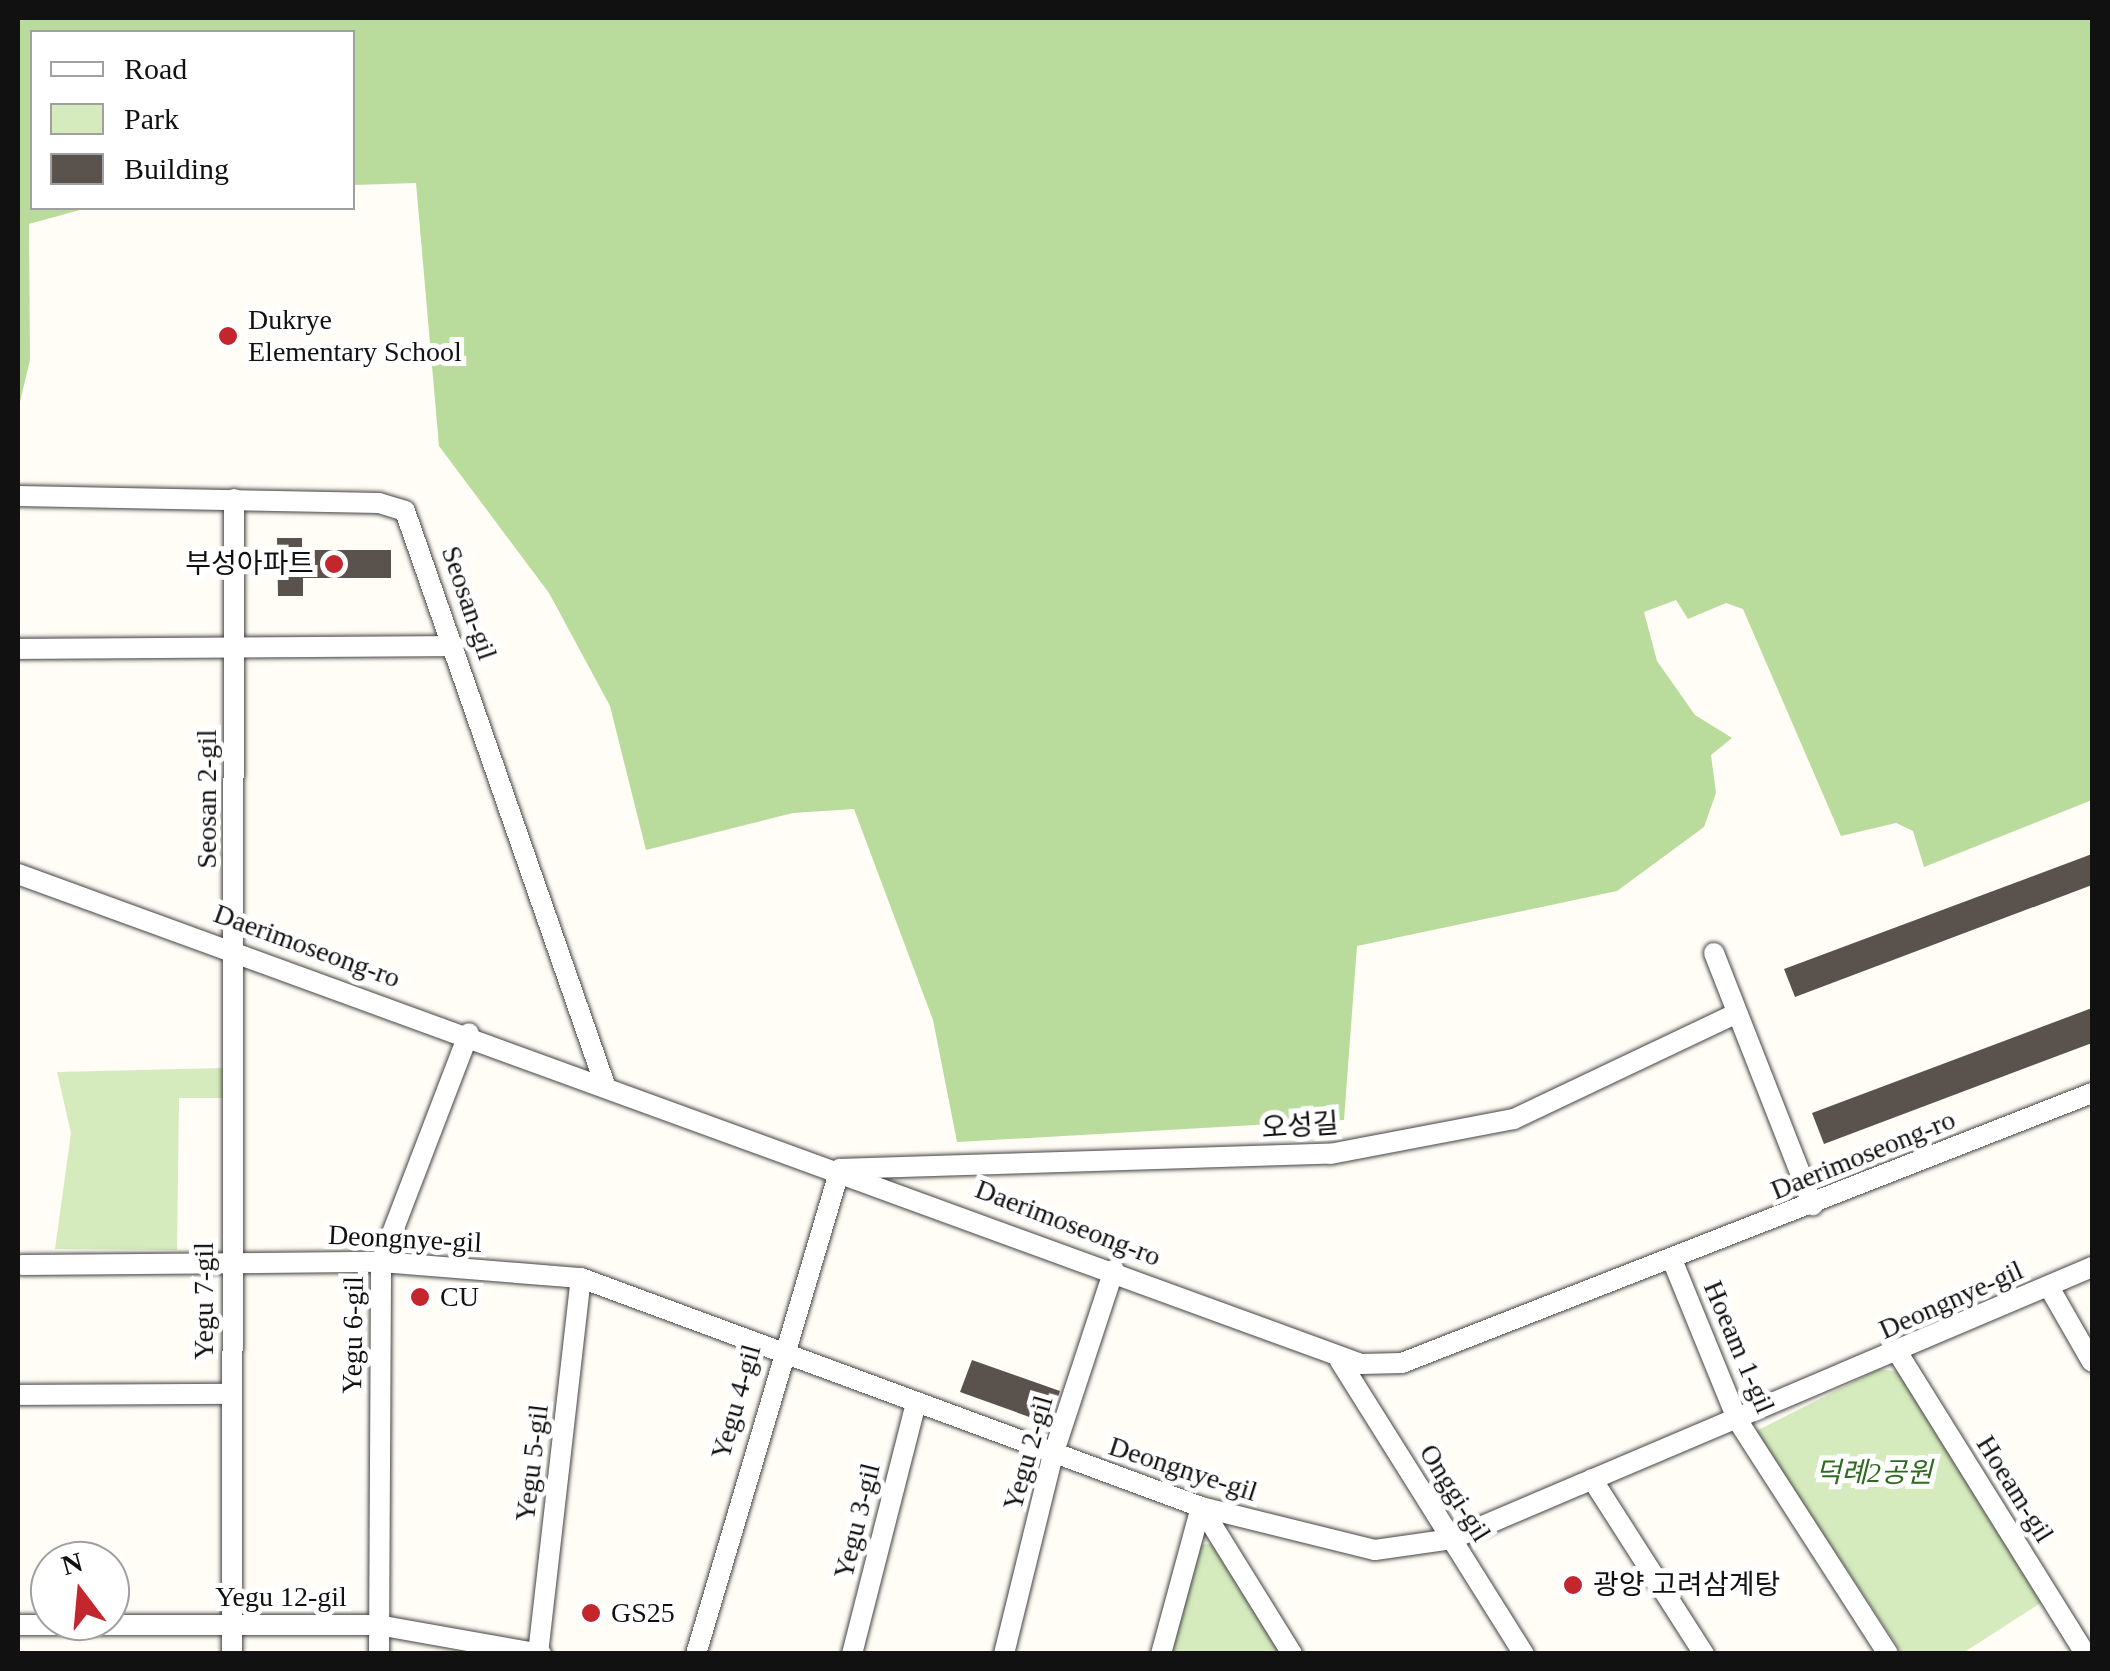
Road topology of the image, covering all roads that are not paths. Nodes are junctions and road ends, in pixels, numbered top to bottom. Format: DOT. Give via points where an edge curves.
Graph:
graph roads {
  1 [pos="18,496"];
  2 [pos="234,500"];
  3 [pos="454,646"];
  4 [pos="18,649"];
  5 [pos="233,649"];
  6 [pos="18,874"];
  7 [pos="233,948"];
  8 [pos="1714,953"];
  9 [pos="1737,1014"];
  10 [pos="468,1033"];
  11 [pos="604,1082"];
  12 [pos="2092,1093"];
  13 [pos="840,1169"];
  14 [pos="1813,1204"];
  15 [pos="231,1260"];
  16 [pos="382,1262"];
  17 [pos="1673,1262"];
  18 [pos="22,1265"];
  19 [pos="2092,1267"];
  20 [pos="1114,1270"];
  21 [pos="581,1278"];
  22 [pos="2049,1287"];
  23 [pos="780,1346"];
  24 [pos="1898,1354"];
  25 [pos="1340,1361"];
  26 [pos="2092,1362"];
  27 [pos="232,1394"];
  28 [pos="18,1395"];
  29 [pos="916,1402"];
  30 [pos="1738,1421"];
  31 [pos="1053,1455"];
  32 [pos="1592,1479"];
  33 [pos="1201,1507"];
  34 [pos="1452,1539"];
  35 [pos="232,1624"];
  36 [pos="18,1625"];
  37 [pos="378,1626"];
  38 [pos="539,1653"];
  39 [pos="232,1654"];
  40 [pos="378,1654"];
  41 [pos="696,1654"];
  42 [pos="852,1654"];
  43 [pos="1004,1654"];
  44 [pos="1161,1654"];
  45 [pos="1292,1654"];
  46 [pos="1524,1654"];
  47 [pos="1704,1654"];
  48 [pos="1888,1654"];
  49 [pos="2085,1654"];
  1 -- 2 [label="street, Seosan-gil"];
  2 -- 3 [label="street, Seosan-gil" via="405,510"];
  2 -- 5 [label="street, Seosan 2-gil"];
  3 -- 5 [label="street"];
  3 -- 11 [label="street, Seosan-gil"];
  4 -- 5 [label="street"];
  5 -- 7 [label="street, Seosan 2-gil"];
  6 -- 7 [label="street, Daerimoseong-ro"];
  7 -- 10 [label="street, Daerimoseong-ro"];
  7 -- 15 [label="street, Yegu 7-gil"];
  8 -- 9 [label="street"];
  9 -- 13 [label="street, 오성길" via="1514,1119 1330,1154"];
  9 -- 14 [label="street"];
  10 -- 11 [label="street, Daerimoseong-ro"];
  10 -- 16 [label="street, Yegu 6-gil"];
  11 -- 13 [label="street, Daerimoseong-ro"];
  12 -- 14 [label="street, Daerimoseong-ro"];
  13 -- 20 [label="street, Daerimoseong-ro"];
  13 -- 23 [label="street, Yegu 4-gil"];
  14 -- 17 [label="street, Daerimoseong-ro"];
  15 -- 16 [label="street, Deongnye-gil"];
  15 -- 18 [label="street, Deongnye-gil"];
  15 -- 27 [label="street, Yegu 7-gil"];
  16 -- 21 [label="street, Deongnye-gil"];
  16 -- 37 [label="street, Yegu 6-gil"];
  17 -- 25 [label="street, Daerimoseong-ro" via="1402,1363"];
  17 -- 30 [label="street, Hoeam 1-gil"];
  19 -- 22 [label="street, Deongnye-gil"];
  20 -- 25 [label="street, Daerimoseong-ro"];
  20 -- 31 [label="street, Yegu 2-gil"];
  21 -- 23 [label="street, Deongnye-gil"];
  21 -- 38 [label="street, Yegu 5-gil"];
  22 -- 24 [label="street, Deongnye-gil"];
  22 -- 26 [label="street"];
  23 -- 29 [label="street, Deongnye-gil"];
  23 -- 41 [label="street, Yegu 4-gil"];
  24 -- 30 [label="street, Deongnye-gil"];
  24 -- 49 [label="street, Hoeam-gil"];
  25 -- 34 [label="street, Onggi-gil"];
  27 -- 28 [label="street"];
  27 -- 35 [label="street, Yegu 7-gil"];
  29 -- 31 [label="street, Deongnye-gil"];
  29 -- 42 [label="street, Yegu 3-gil"];
  30 -- 32 [label="street, Deongnye-gil"];
  30 -- 48 [label="street, Hoeam 1-gil"];
  31 -- 33 [label="street, Deongnye-gil"];
  31 -- 43 [label="street, Yegu 2-gil"];
  32 -- 34 [label="street, Deongnye-gil"];
  32 -- 47 [label="street"];
  33 -- 34 [label="street, Deongnye-gil" via="1361,1549"];
  33 -- 44 [label="street"];
  33 -- 45 [label="street"];
  34 -- 46 [label="street, Onggi-gil"];
  35 -- 36 [label="street, Yegu 12-gil"];
  35 -- 37 [label="street, Yegu 12-gil"];
  35 -- 39 [label="street, Yegu 7-gil"];
  37 -- 38 [label="street, Yegu 12-gil"];
  37 -- 40 [label="street, Yegu 6-gil"];
}
